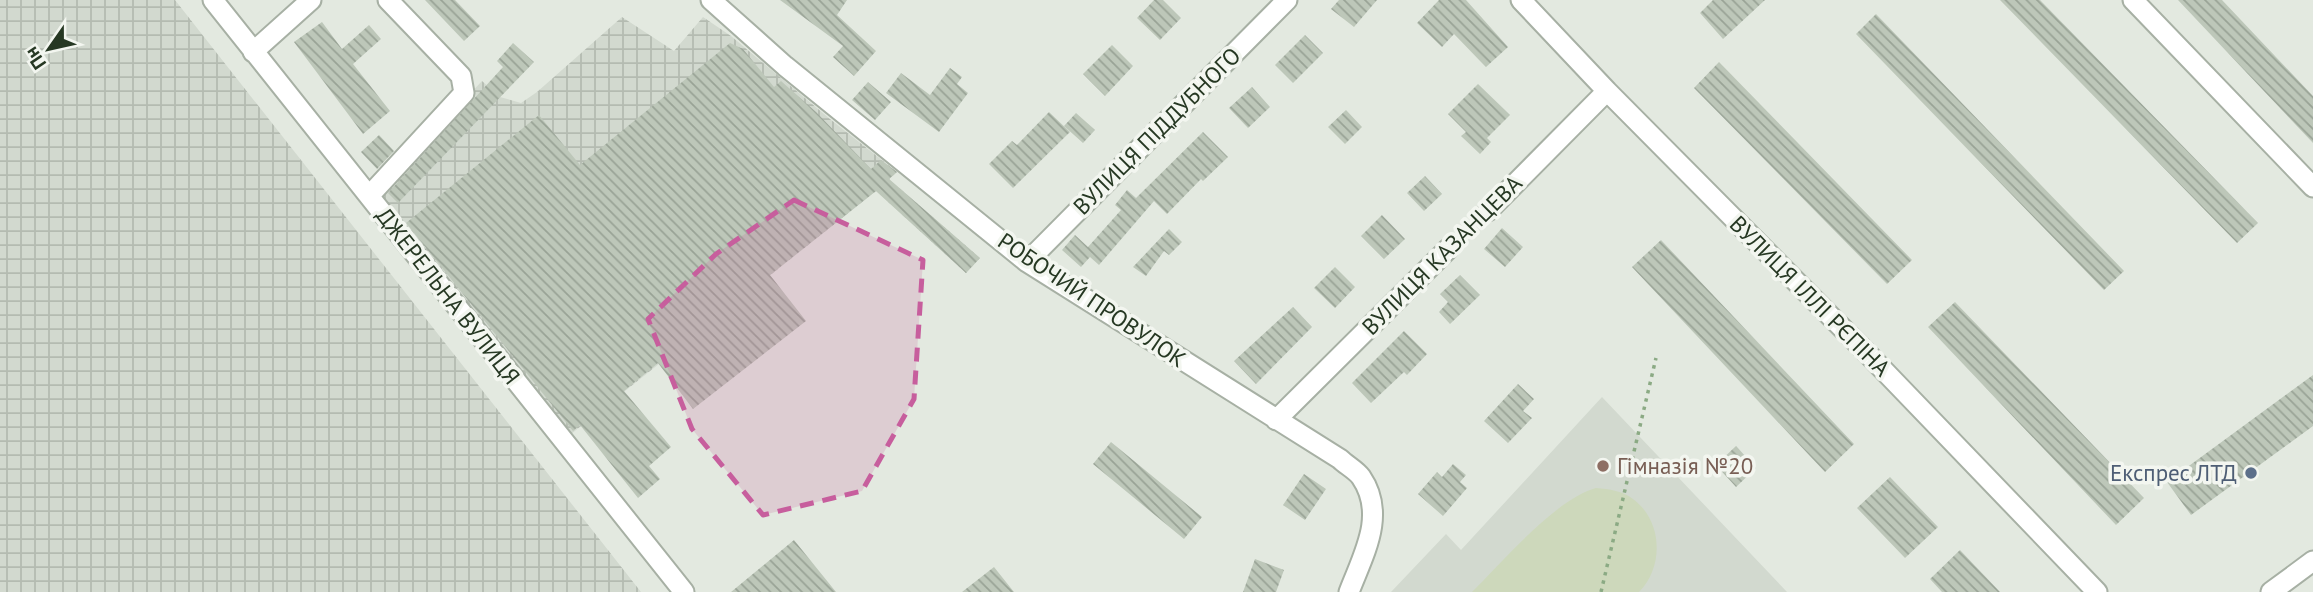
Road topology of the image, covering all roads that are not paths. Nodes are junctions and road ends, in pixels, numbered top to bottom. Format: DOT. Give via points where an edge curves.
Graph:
graph roads {
  1 [pos="212,0"];
  2 [pos="311,0"];
  3 [pos="387,0"];
  4 [pos="710,0"];
  5 [pos="1287,0"];
  6 [pos="1521,0"];
  7 [pos="2133,0"];
  8 [pos="253,51"];
  9 [pos="1607,91"];
  10 [pos="2313,187"];
  11 [pos="369,196"];
  12 [pos="1488,211"];
  13 [pos="1448,249"];
  14 [pos="1027,262"];
  15 [pos="1276,420"];
  16 [pos="2313,561"];
  17 [pos="684,592"];
  18 [pos="1349,592"];
  19 [pos="2097,592"];
  20 [pos="2271,592"];
  1 -- 8 [label="street, ДЖЕРЕЛЬНА ВУЛИЦЯ"];
  2 -- 8 [label="street"];
  3 -- 11 [label="street" via="461,76 464,93"];
  4 -- 14 [label="street, РОБОЧИЙ ПРОВУЛОК"];
  5 -- 14 [label="street, ВУЛИЦЯ ПІДДУБНОГО"];
  6 -- 9 [label="street, ВУЛИЦЯ ІЛЛІ РЄПІНА"];
  7 -- 10 [label="street"];
  8 -- 11 [label="street, ДЖЕРЕЛЬНА ВУЛИЦЯ"];
  9 -- 12 [label="street, ВУЛИЦЯ КАЗАНЦЕВА"];
  9 -- 19 [label="street, ВУЛИЦЯ ІЛЛІ РЄПІНА"];
  11 -- 17 [label="street, ДЖЕРЕЛЬНА ВУЛИЦЯ"];
  13 -- 15 [label="street, ВУЛИЦЯ КАЗАНЦЕВА"];
  14 -- 15 [label="street, РОБОЧИЙ ПРОВУЛОК"];
  15 -- 18 [label="street, РОБОЧИЙ ПРОВУЛОК" via="1340,459 1360,476 1369,495 1375,515 1373,529"];
  16 -- 20 [label="street"];
}
